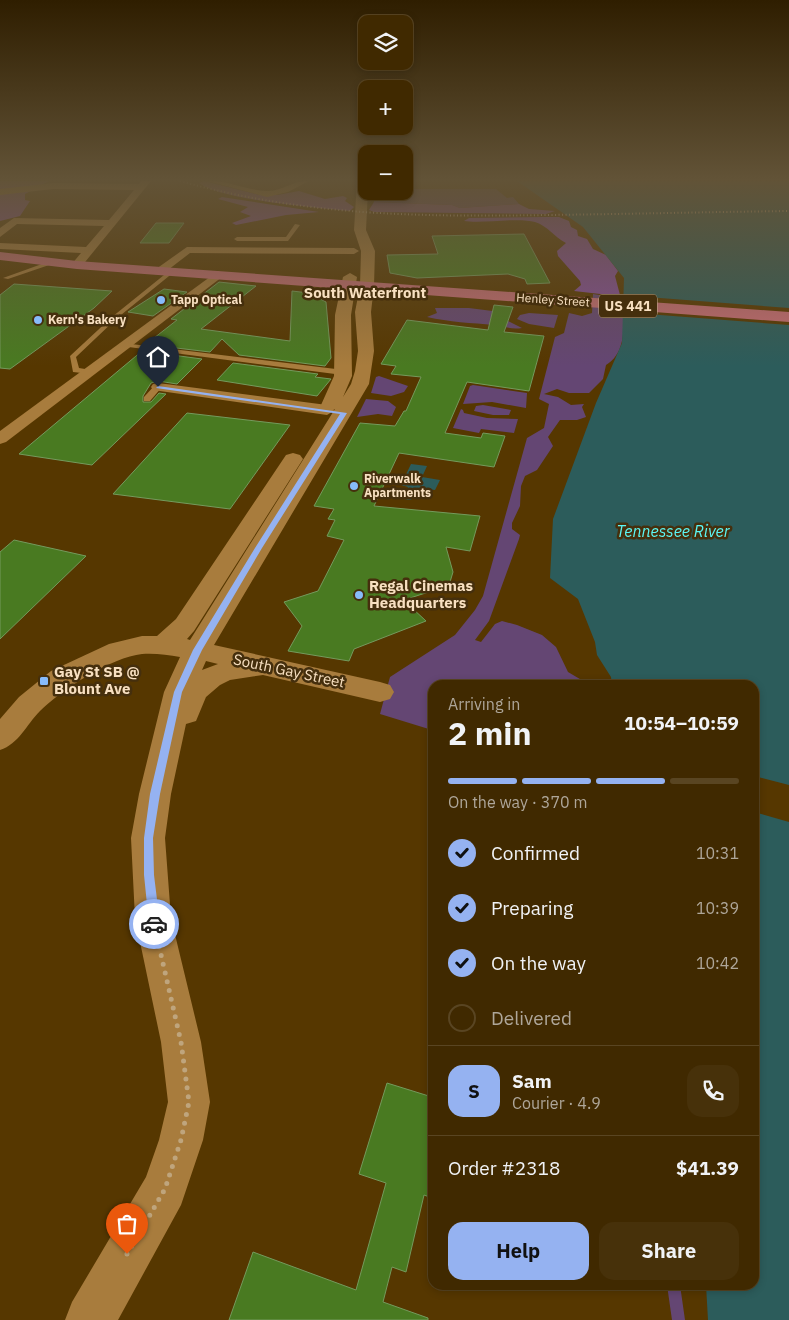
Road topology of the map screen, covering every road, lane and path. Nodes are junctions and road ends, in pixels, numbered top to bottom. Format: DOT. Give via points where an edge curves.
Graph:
graph roads {
  1 [pos="94,243"];
  2 [pos="274,243"];
  3 [pos="361,243"];
  4 [pos="0,246"];
  5 [pos="89,250"];
  6 [pos="270,250"];
  7 [pos="361,251"];
  8 [pos="0,256"];
  9 [pos="26,260"];
  10 [pos="52,262"];
  11 [pos="77,265"];
  12 [pos="165,271"];
  13 [pos="218,275"];
  14 [pos="3,280"];
  15 [pos="358,285"];
  16 [pos="789,318"];
  17 [pos="123,345"];
  18 [pos="354,371"];
  19 [pos="88,372"];
  20 [pos="158,387"];
  21 [pos="147,399"];
  22 [pos="335,412"];
  23 [pos="0,439"];
  24 [pos="247,547"];
  25 [pos="180,647"];
  26 [pos="274,667"];
  27 [pos="380,692"];
  28 [pos="0,738"];
  29 [pos="160,770"];
  30 [pos="90,1320"];
  1 -- 5 [label="street"];
  2 -- 6 [label="lane"];
  3 -- 7 [label="main road"];
  4 -- 5 [label="street"];
  5 -- 11 [label="street"];
  6 -- 7 [label="street"];
  6 -- 12 [label="street" via="187,250"];
  7 -- 15 [label="main road"];
  8 -- 9 [label="highway, US 441"];
  9 -- 10 [label="highway, US 441"];
  9 -- 14 [label="lane" via="23,266"];
  10 -- 11 [label="highway, US 441"];
  10 -- 14 [label="lane"];
  11 -- 12 [label="highway, US 441"];
  12 -- 13 [label="highway, US 441"];
  12 -- 19 [label="lane" via="72,357 76,370"];
  13 -- 15 [label="highway, US 441"];
  13 -- 17 [label="street"];
  15 -- 16 [label="highway, Henley Street / US 441"];
  15 -- 18 [label="main road" via="366,351"];
  17 -- 18 [label="lane" via="335,372"];
  17 -- 19 [label="street"];
  18 -- 22 [label="main road" via="355,395"];
  19 -- 23 [label="street"];
  20 -- 21 [label="lane"];
  20 -- 22 [label="street"];
  22 -- 24 [label="main road"];
  24 -- 25 [label="main road"];
  24 -- 25 [label="main road" via="173,638"];
  25 -- 26 [label="main road, South Gay Street"];
  25 -- 28 [label="main road, South Gay Street" via="142,645 118,650 61,678 28,704"];
  25 -- 29 [label="main road" via="178,692"];
  26 -- 27 [label="main road, South Gay Street"];
  26 -- 29 [label="main road" via="238,668 199,686 189,698 177,745"];
  29 -- 30 [label="main road" via="148,838 149,875 153,918 181,1042 189,1102 165,1189"];
}
